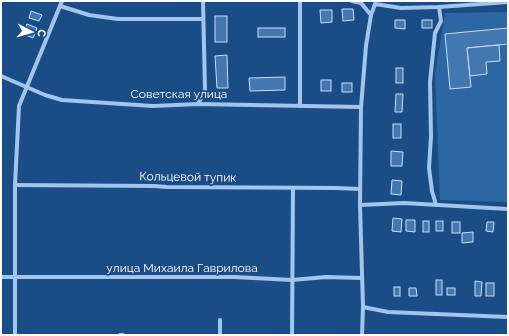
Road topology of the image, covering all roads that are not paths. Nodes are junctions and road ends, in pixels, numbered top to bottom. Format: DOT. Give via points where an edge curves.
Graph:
graph roads {
  1 [pos="62,1"];
  2 [pos="203,1"];
  3 [pos="300,1"];
  4 [pos="352,1"];
  5 [pos="508,2"];
  6 [pos="375,3"];
  7 [pos="60,6"];
  8 [pos="439,7"];
  9 [pos="371,15"];
  10 [pos="203,19"];
  11 [pos="1,76"];
  12 [pos="27,87"];
  13 [pos="198,104"];
  14 [pos="300,106"];
  15 [pos="361,107"];
  16 [pos="15,186"];
  17 [pos="293,188"];
  18 [pos="360,189"];
  19 [pos="360,205"];
  20 [pos="436,205"];
  21 [pos="508,209"];
  22 [pos="1,277"];
  23 [pos="15,278"];
  24 [pos="362,278"];
  25 [pos="292,280"];
  26 [pos="362,307"];
  27 [pos="508,316"];
  28 [pos="220,320"];
  29 [pos="15,335"];
  30 [pos="220,335"];
  31 [pos="292,335"];
  32 [pos="362,335"];
  1 -- 7 [label="street"];
  2 -- 10 [label="street"];
  3 -- 14 [label="street"];
  4 -- 9 [label="street" via="361,3"];
  5 -- 8 [label="street"];
  6 -- 8 [label="street" via="401,8"];
  6 -- 9 [label="street"];
  7 -- 10 [label="street" via="89,15 118,19"];
  7 -- 12 [label="street"];
  8 -- 20 [label="street" via="441,21 435,33 430,82 429,168"];
  9 -- 15 [label="street"];
  10 -- 13 [label="street" via="205,90"];
  11 -- 12 [label="street, Советская улица"];
  12 -- 13 [label="street, Советская улица" via="62,100 153,106"];
  12 -- 16 [label="street" via="18,106"];
  13 -- 14 [label="street, Советская улица"];
  14 -- 15 [label="street, Советская улица"];
  15 -- 18 [label="street"];
  16 -- 17 [label="street, Кольцевой тупик"];
  16 -- 23 [label="street"];
  17 -- 18 [label="street, Кольцевой тупик"];
  17 -- 25 [label="street"];
  18 -- 19 [label="street"];
  19 -- 20 [label="street"];
  19 -- 24 [label="street"];
  20 -- 21 [label="street"];
  22 -- 23 [label="street, улица Михаила Гаврилова"];
  23 -- 25 [label="street, улица Михаила Гаврилова" via="234,277"];
  23 -- 29 [label="street"];
  24 -- 25 [label="street, улица Михаила Гаврилова" via="326,277"];
  24 -- 26 [label="street"];
  25 -- 31 [label="street"];
  26 -- 27 [label="street" via="388,312"];
  26 -- 32 [label="street"];
  28 -- 30 [label="street"];
}
